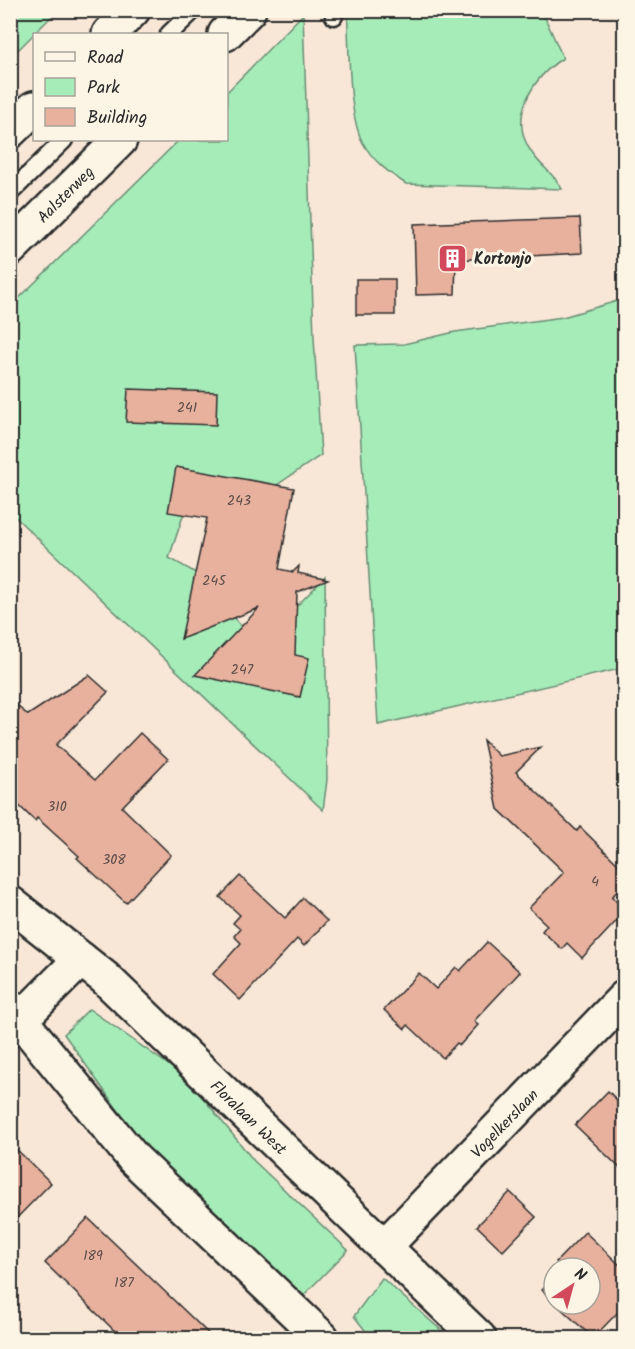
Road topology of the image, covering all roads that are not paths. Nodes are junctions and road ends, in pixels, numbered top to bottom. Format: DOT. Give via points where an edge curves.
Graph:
graph roads {
  1 [pos="133,10"];
  2 [pos="194,10"];
  3 [pos="249,10"];
  4 [pos="110,33"];
  5 [pos="171,33"];
  6 [pos="226,33"];
  7 [pos="33,109"];
  8 [pos="10,131"];
  9 [pos="63,141"];
  10 [pos="119,141"];
  11 [pos="10,193"];
  12 [pos="10,249"];
  13 [pos="10,903"];
  14 [pos="81,959"];
  15 [pos="624,998"];
  16 [pos="14,1018"];
  17 [pos="384,1247"];
  18 [pos="322,1338"];
  19 [pos="479,1338"];
  1 -- 4 [label="main road"];
  2 -- 5 [label="lane"];
  3 -- 6 [label="main road"];
  7 -- 8 [label="main road"];
  9 -- 11 [label="lane"];
  10 -- 12 [label="main road, Aalsterweg"];
  13 -- 14 [label="main road, Floralaan West"];
  14 -- 16 [label="main road"];
  14 -- 17 [label="main road, Floralaan West"];
  15 -- 17 [label="main road, Vogelkerslaan"];
  16 -- 18 [label="main road" via="134,1159"];
  17 -- 19 [label="main road, Floralaan West"];
}
